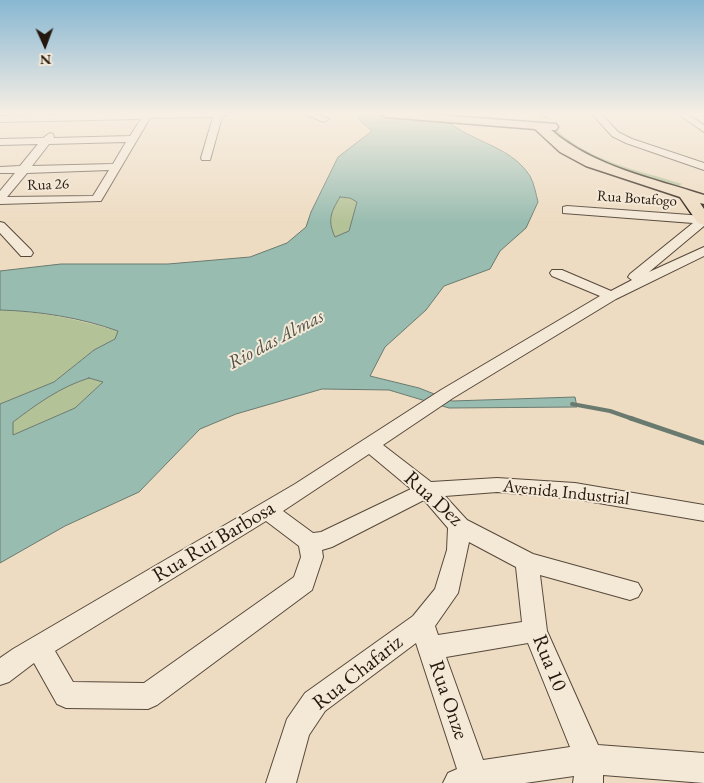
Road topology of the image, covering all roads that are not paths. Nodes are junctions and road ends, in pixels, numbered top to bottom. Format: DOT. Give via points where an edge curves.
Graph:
graph roads {
  1 [pos="39,151"];
  2 [pos="126,151"];
  3 [pos="208,151"];
  4 [pos="568,151"];
  5 [pos="592,151"];
  6 [pos="656,151"];
  7 [pos="206,158"];
  8 [pos="116,167"];
  9 [pos="704,168"];
  10 [pos="24,169"];
  11 [pos="0,170"];
  12 [pos="686,187"];
  13 [pos="704,189"];
  14 [pos="0,200"];
  15 [pos="69,200"];
  16 [pos="704,200"];
  17 [pos="567,210"];
  18 [pos="0,214"];
  19 [pos="704,220"];
  20 [pos="0,226"];
  21 [pos="704,250"];
  22 [pos="26,253"];
  23 [pos="557,273"];
  24 [pos="611,296"];
  25 [pos="370,445"];
  26 [pos="427,490"];
  27 [pos="267,510"];
  28 [pos="704,512"];
  29 [pos="459,526"];
  30 [pos="316,542"];
  31 [pos="527,562"];
  32 [pos="630,590"];
  33 [pos="535,631"];
  34 [pos="426,636"];
  35 [pos="39,648"];
  36 [pos="0,673"];
  37 [pos="704,768"];
  38 [pos="588,771"];
  39 [pos="466,779"];
  40 [pos="281,783"];
  1 -- 10 [label="street"];
  2 -- 8 [label="street"];
  3 -- 7 [label="street"];
  4 -- 12 [label="main road" via="591,162"];
  5 -- 12 [label="main road"];
  6 -- 9 [label="street"];
  8 -- 10 [label="street"];
  8 -- 15 [label="street, Rua 26" via="97,199"];
  10 -- 11 [label="street"];
  10 -- 14 [label="street"];
  12 -- 13 [label="main road"];
  12 -- 16 [label="main road"];
  12 -- 19 [label="main road"];
  14 -- 15 [label="street, Rua 26"];
  15 -- 18 [label="street"];
  17 -- 19 [label="street, Rua Botafogo"];
  19 -- 24 [label="street"];
  20 -- 22 [label="street"];
  21 -- 24 [label="street"];
  23 -- 24 [label="street"];
  24 -- 25 [label="street, Rua Rui Barbosa" via="446,394"];
  25 -- 26 [label="street, Rua Dez"];
  25 -- 27 [label="street, Rua Rui Barbosa"];
  26 -- 28 [label="street, Avenida Industrial" via="497,485 575,490"];
  26 -- 29 [label="street, Rua Dez"];
  26 -- 30 [label="street"];
  27 -- 30 [label="street"];
  27 -- 35 [label="street, Rua Rui Barbosa"];
  29 -- 31 [label="street, Rua Dez"];
  29 -- 34 [label="street" via="458,550 446,593"];
  30 -- 35 [label="street" via="304,583 148,696 66,694"];
  31 -- 32 [label="street, Rua Dez"];
  31 -- 33 [label="street, Rua 10"];
  33 -- 34 [label="street"];
  33 -- 38 [label="street, Rua 10"];
  34 -- 39 [label="street, Rua Onze"];
  34 -- 40 [label="street, Rua Chafariz" via="315,702 297,729"];
  35 -- 36 [label="street, Rua Rui Barbosa"];
  37 -- 38 [label="street"];
  38 -- 39 [label="street"];
}
